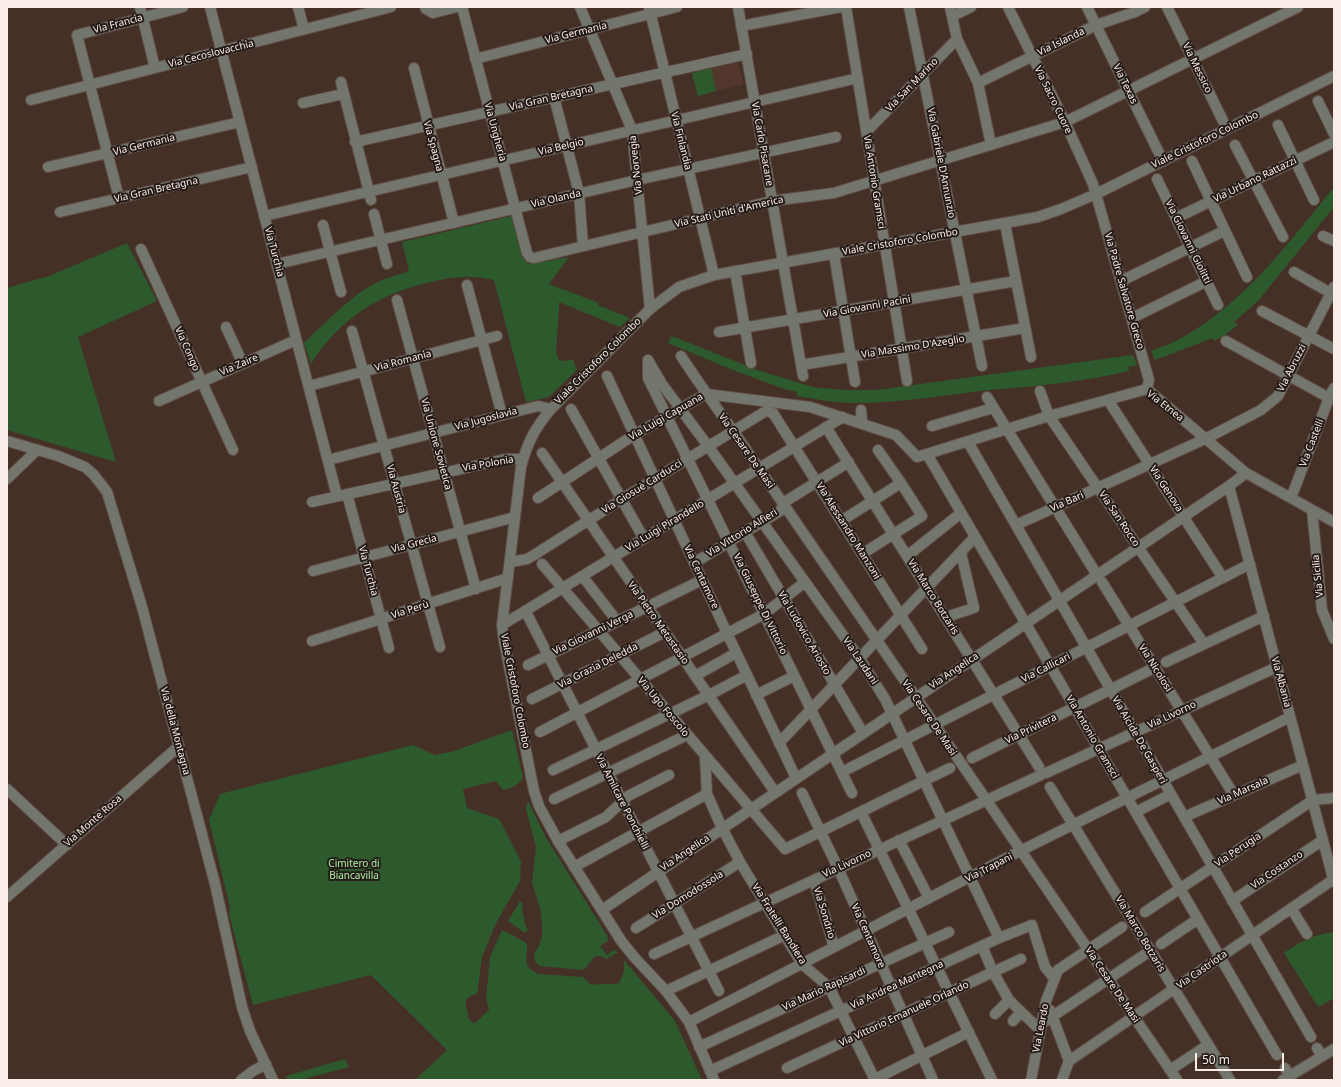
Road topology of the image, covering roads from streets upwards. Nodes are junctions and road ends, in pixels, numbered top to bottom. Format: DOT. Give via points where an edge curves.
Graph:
graph roads {
  1 [pos="140,7"];
  2 [pos="183,7"];
  3 [pos="210,7"];
  4 [pos="298,7"];
  5 [pos="391,7"];
  6 [pos="425,7"];
  7 [pos="457,7"];
  8 [pos="462,7"];
  9 [pos="580,7"];
  10 [pos="676,7"];
  11 [pos="738,7"];
  12 [pos="841,7"];
  13 [pos="846,7"];
  14 [pos="909,7"];
  15 [pos="971,7"];
  16 [pos="1008,7"];
  17 [pos="1087,7"];
  18 [pos="1145,7"];
  19 [pos="1167,7"];
  20 [pos="1298,7"];
  21 [pos="364,10"];
  22 [pos="650,10"];
  23 [pos="951,12"];
  24 [pos="142,18"];
  25 [pos="1096,25"];
  26 [pos="742,26"];
  27 [pos="590,29"];
  28 [pos="304,30"];
  29 [pos="957,39"];
  30 [pos="222,51"];
  31 [pos="746,54"];
  32 [pos="1032,56"];
  33 [pos="475,59"];
  34 [pos="1192,59"];
  35 [pos="155,68"];
  36 [pos="414,68"];
  37 [pos="665,72"];
  38 [pos="923,74"];
  39 [pos="1334,76"];
  40 [pos="858,78"];
  41 [pos="341,82"];
  42 [pos="978,83"];
  43 [pos="613,84"];
  44 [pos="90,85"];
  45 [pos="1128,90"];
  46 [pos="344,94"];
  47 [pos="554,97"];
  48 [pos="31,100"];
  49 [pos="1318,101"];
  50 [pos="755,102"];
  51 [pos="303,103"];
  52 [pos="490,112"];
  53 [pos="676,120"];
  54 [pos="240,122"];
  55 [pos="1065,122"];
  56 [pos="1278,124"];
  57 [pos="428,126"];
  58 [pos="1227,129"];
  59 [pos="632,130"];
  60 [pos="866,132"];
  61 [pos="1334,134"];
  62 [pos="836,137"];
  63 [pos="355,142"];
  64 [pos="1334,142"];
  65 [pos="991,145"];
  66 [pos="1235,145"];
  67 [pos="566,146"];
  68 [pos="764,152"];
  69 [pos="108,153"];
  70 [pos="503,160"];
  71 [pos="940,160"];
  72 [pos="1296,160"];
  73 [pos="1163,161"];
  74 [pos="1192,161"];
  75 [pos="48,167"];
  76 [pos="252,167"];
  77 [pos="688,169"];
  78 [pos="441,175"];
  79 [pos="1157,178"];
  80 [pos="637,180"];
  81 [pos="1254,180"];
  82 [pos="874,181"];
  83 [pos="579,194"];
  84 [pos="1096,194"];
  85 [pos="369,196"];
  86 [pos="119,198"];
  87 [pos="1314,200"];
  88 [pos="772,201"];
  89 [pos="1211,201"];
  90 [pos="516,208"];
  91 [pos="60,212"];
  92 [pos="374,214"];
  93 [pos="264,216"];
  94 [pos="700,218"];
  95 [pos="1176,218"];
  96 [pos="454,223"];
  97 [pos="1005,224"];
  98 [pos="323,225"];
  99 [pos="1224,231"];
  100 [pos="643,232"];
  101 [pos="955,232"];
  102 [pos="1323,236"];
  103 [pos="1283,237"];
  104 [pos="381,240"];
  105 [pos="1334,241"];
  106 [pos="884,245"];
  107 [pos="583,246"];
  108 [pos="1190,248"];
  109 [pos="141,249"];
  110 [pos="330,252"];
  111 [pos="834,254"];
  112 [pos="530,257"];
  113 [pos="783,263"];
  114 [pos="277,264"];
  115 [pos="387,264"];
  116 [pos="735,271"];
  117 [pos="1294,272"];
  118 [pos="714,275"];
  119 [pos="1246,277"];
  120 [pos="1016,281"];
  121 [pos="1207,281"];
  122 [pos="1121,282"];
  123 [pos="468,285"];
  124 [pos="967,289"];
  125 [pos="1333,291"];
  126 [pos="341,292"];
  127 [pos="397,300"];
  128 [pos="894,302"];
  129 [pos="1218,305"];
  130 [pos="650,309"];
  131 [pos="843,311"];
  132 [pos="1262,311"];
  133 [pos="1132,318"];
  134 [pos="793,320"];
  135 [pos="226,327"];
  136 [pos="745,328"];
  137 [pos="1025,328"];
  138 [pos="352,331"];
  139 [pos="719,332"];
  140 [pos="497,336"];
  141 [pos="976,336"];
  142 [pos="1309,336"];
  143 [pos="296,340"];
  144 [pos="482,340"];
  145 [pos="1226,341"];
  146 [pos="901,349"];
  147 [pos="1334,349"];
  148 [pos="681,356"];
  149 [pos="1031,356"];
  150 [pos="851,357"];
  151 [pos="413,358"];
  152 [pos="751,363"];
  153 [pos="243,364"];
  154 [pos="801,365"];
  155 [pos="982,366"];
  156 [pos="364,372"];
  157 [pos="607,376"];
  158 [pos="803,376"];
  159 [pos="1289,376"];
  160 [pos="202,381"];
  161 [pos="907,381"];
  162 [pos="855,382"];
  163 [pos="309,386"];
  164 [pos="1334,388"];
  165 [pos="1147,389"];
  166 [pos="1040,391"];
  167 [pos="706,394"];
  168 [pos="987,397"];
  169 [pos="1329,398"];
  170 [pos="1108,400"];
  171 [pos="159,401"];
  172 [pos="994,408"];
  173 [pos="551,409"];
  174 [pos="571,409"];
  175 [pos="680,409"];
  176 [pos="861,410"];
  177 [pos="773,413"];
  178 [pos="502,415"];
  179 [pos="668,416"];
  180 [pos="1049,416"];
  181 [pos="843,417"];
  182 [pos="862,423"];
  183 [pos="932,426"];
  184 [pos="826,427"];
  185 [pos="1006,430"];
  186 [pos="733,431"];
  187 [pos="433,433"];
  188 [pos="634,435"];
  189 [pos="1205,439"];
  190 [pos="7,441"];
  191 [pos="968,442"];
  192 [pos="384,446"];
  193 [pos="708,446"];
  194 [pos="794,447"];
  195 [pos="37,450"];
  196 [pos="233,450"];
  197 [pos="878,450"];
  198 [pos="542,453"];
  199 [pos="927,454"];
  200 [pos="599,458"];
  201 [pos="688,458"];
  202 [pos="523,459"];
  203 [pos="328,460"];
  204 [pos="849,462"];
  205 [pos="1150,464"];
  206 [pos="758,469"];
  207 [pos="444,472"];
  208 [pos="1246,473"];
  209 [pos="655,479"];
  210 [pos="7,480"];
  211 [pos="562,482"];
  212 [pos="817,482"];
  213 [pos="394,483"];
  214 [pos="901,483"];
  215 [pos="734,484"];
  216 [pos="1229,486"];
  217 [pos="1097,488"];
  218 [pos="342,495"];
  219 [pos="538,498"];
  220 [pos="1291,498"];
  221 [pos="622,499"];
  222 [pos="708,500"];
  223 [pos="873,501"];
  224 [pos="312,502"];
  225 [pos="784,505"];
  226 [pos="1055,507"];
  227 [pos="1312,510"];
  228 [pos="961,513"];
  229 [pos="1183,516"];
  230 [pos="515,518"];
  231 [pos="588,521"];
  232 [pos="674,521"];
  233 [pos="841,521"];
  234 [pos="1334,522"];
  235 [pos="762,523"];
  236 [pos="1016,525"];
  237 [pos="460,532"];
  238 [pos="745,532"];
  239 [pos="893,534"];
  240 [pos="975,538"];
  241 [pos="644,539"];
  242 [pos="729,542"];
  243 [pos="412,545"];
  244 [pos="1137,547"];
  245 [pos="961,553"];
  246 [pos="862,554"];
  247 [pos="907,556"];
  248 [pos="365,557"];
  249 [pos="614,558"];
  250 [pos="511,562"];
  251 [pos="694,563"];
  252 [pos="542,564"];
  253 [pos="1250,564"];
  254 [pos="313,571"];
  255 [pos="583,577"];
  256 [pos="508,578"];
  257 [pos="1099,578"];
  258 [pos="1224,578"];
  259 [pos="702,580"];
  260 [pos="805,582"];
  261 [pos="927,588"];
  262 [pos="476,589"];
  263 [pos="563,589"];
  264 [pos="784,598"];
  265 [pos="1059,600"];
  266 [pos="1175,602"];
  267 [pos="428,604"];
  268 [pos="647,607"];
  269 [pos="526,612"];
  270 [pos="764,614"];
  271 [pos="901,615"];
  272 [pos="1264,616"];
  273 [pos="946,617"];
  274 [pos="382,619"];
  275 [pos="617,621"];
  276 [pos="1025,623"];
  277 [pos="502,625"];
  278 [pos="1129,626"];
  279 [pos="598,631"];
  280 [pos="665,632"];
  281 [pos="727,633"];
  282 [pos="1334,640"];
  283 [pos="312,641"];
  284 [pos="876,641"];
  285 [pos="1204,644"];
  286 [pos="440,647"];
  287 [pos="389,648"];
  288 [pos="1086,648"];
  289 [pos="922,649"];
  290 [pos="736,653"];
  291 [pos="619,655"];
  292 [pos="548,656"];
  293 [pos="682,657"];
  294 [pos="860,659"];
  295 [pos="972,659"];
  296 [pos="1166,662"];
  297 [pos="528,665"];
  298 [pos="1050,666"];
  299 [pos="1277,667"];
  300 [pos="1154,668"];
  301 [pos="747,675"];
  302 [pos="695,676"];
  303 [pos="794,676"];
  304 [pos="640,679"];
  305 [pos="562,684"];
  306 [pos="835,685"];
  307 [pos="1110,689"];
  308 [pos="708,695"];
  309 [pos="756,695"];
  310 [pos="994,695"];
  311 [pos="915,698"];
  312 [pos="532,699"];
  313 [pos="1074,707"];
  314 [pos="811,710"];
  315 [pos="1182,711"];
  316 [pos="576,712"];
  317 [pos="669,714"];
  318 [pos="892,714"];
  319 [pos="1290,717"];
  320 [pos="934,725"];
  321 [pos="540,732"];
  322 [pos="1135,732"];
  323 [pos="863,733"];
  324 [pos="687,735"];
  325 [pos="1018,735"];
  326 [pos="904,740"];
  327 [pos="779,743"];
  328 [pos="179,746"];
  329 [pos="1099,749"];
  330 [pos="596,750"];
  331 [pos="832,753"];
  332 [pos="705,757"];
  333 [pos="1210,757"];
  334 [pos="972,758"];
  335 [pos="1303,765"];
  336 [pos="950,768"];
  337 [pos="553,770"];
  338 [pos="842,772"];
  339 [pos="1042,772"];
  340 [pos="607,773"];
  341 [pos="669,775"];
  342 [pos="796,778"];
  343 [pos="1163,780"];
  344 [pos="924,781"];
  345 [pos="1050,787"];
  346 [pos="7,789"];
  347 [pos="775,792"];
  348 [pos="802,793"];
  349 [pos="852,793"];
  350 [pos="708,794"];
  351 [pos="1170,794"];
  352 [pos="1234,795"];
  353 [pos="1128,798"];
  354 [pos="1334,798"];
  355 [pos="554,799"];
  356 [pos="986,800"];
  357 [pos="1312,800"];
  358 [pos="622,802"];
  359 [pos="750,809"];
  360 [pos="861,812"];
  361 [pos="1136,812"];
  362 [pos="1184,817"];
  363 [pos="942,820"];
  364 [pos="1074,825"];
  365 [pos="722,828"];
  366 [pos="821,831"];
  367 [pos="637,833"];
  368 [pos="899,840"];
  369 [pos="1323,840"];
  370 [pos="558,841"];
  371 [pos="67,844"];
  372 [pos="879,849"];
  373 [pos="1022,850"];
  374 [pos="740,862"];
  375 [pos="574,867"];
  376 [pos="1212,867"];
  377 [pos="838,868"];
  378 [pos="657,872"];
  379 [pos="970,877"];
  380 [pos="814,880"];
  381 [pos="1334,880"];
  382 [pos="1180,889"];
  383 [pos="7,897"];
  384 [pos="929,898"];
  385 [pos="1232,901"];
  386 [pos="765,902"];
  387 [pos="674,904"];
  388 [pos="1291,908"];
  389 [pos="909,909"];
  390 [pos="602,910"];
  391 [pos="1145,912"];
  392 [pos="1198,919"];
  393 [pos="1122,927"];
  394 [pos="636,928"];
  395 [pos="866,931"];
  396 [pos="949,932"];
  397 [pos="1306,934"];
  398 [pos="785,935"];
  399 [pos="1252,935"];
  400 [pos="690,937"];
  401 [pos="999,938"];
  402 [pos="925,943"];
  403 [pos="1161,944"];
  404 [pos="982,946"];
  405 [pos="834,947"];
  406 [pos="1088,950"];
  407 [pos="1150,951"];
  408 [pos="654,954"];
  409 [pos="1220,957"];
  410 [pos="1021,960"];
  411 [pos="880,963"];
  412 [pos="802,964"];
  413 [pos="937,966"];
  414 [pos="708,972"];
  415 [pos="993,972"];
  416 [pos="1054,978"];
  417 [pos="1108,979"];
  418 [pos="829,987"];
  419 [pos="891,987"];
  420 [pos="1174,989"];
  421 [pos="718,991"];
  422 [pos="666,992"];
  423 [pos="950,992"];
  424 [pos="1010,1000"];
  425 [pos="1046,1000"];
  426 [pos="841,1010"];
  427 [pos="1021,1012"];
  428 [pos="903,1014"];
  429 [pos="994,1014"];
  430 [pos="1053,1016"];
  431 [pos="1134,1016"];
  432 [pos="1013,1021"];
  433 [pos="689,1022"];
  434 [pos="1041,1027"];
  435 [pos="969,1032"];
  436 [pos="854,1037"];
  437 [pos="1311,1037"];
  438 [pos="1208,1045"];
  439 [pos="699,1047"];
  440 [pos="1327,1052"];
  441 [pos="1277,1054"];
  442 [pos="922,1056"];
  443 [pos="1069,1061"];
  444 [pos="266,1064"];
  445 [pos="787,1068"];
  446 [pos="1170,1070"];
  447 [pos="712,1075"];
  448 [pos="1286,1075"];
  449 [pos="992,1079"];
  450 [pos="242,1080"];
  451 [pos="273,1080"];
  452 [pos="875,1080"];
  453 [pos="933,1080"];
  454 [pos="1031,1080"];
  455 [pos="1062,1080"];
  456 [pos="1177,1080"];
  457 [pos="1230,1080"];
  1 -- 24 [label="street"];
  2 -- 24 [label="street, Via Francia"];
  3 -- 30 [label="street, Via Turchia"];
  4 -- 28 [label="street"];
  5 -- 21 [label="street, Via Cecoslovacchia"];
  6 -- 7 [label="street" via="433,13"];
  8 -- 33 [label="street, Via Ungheria"];
  9 -- 27 [label="street, Via Norvegia"];
  10 -- 22 [label="street, Via Germania"];
  11 -- 26 [label="street, Via Carlo Pisacane"];
  12 -- 26 [label="street"];
  13 -- 40 [label="street, Via Antonio Gramsci"];
  14 -- 38 [label="street, Via Gabriele D'Annunzio"];
  15 -- 23 [label="street"];
  16 -- 32 [label="street, Via Sacro Cuore"];
  17 -- 25 [label="street, Via Texas"];
  18 -- 25 [label="street, Via Islanda"];
  19 -- 34 [label="street, Via Messico"];
  20 -- 34 [label="street, Via Stati Uniti d'America"];
  21 -- 28 [label="street, Via Cecoslovacchia"];
  22 -- 27 [label="street, Via Germania"];
  22 -- 37 [label="street, Via Finlandia"];
  23 -- 29 [label="street"];
  24 -- 35 [label="street"];
  24 -- 44 [label="street, Via Francia" via="77,35"];
  25 -- 32 [label="street, Via Islanda"];
  25 -- 45 [label="street, Via Texas"];
  26 -- 31 [label="street, Via Carlo Pisacane"];
  27 -- 33 [label="street, Via Germania"];
  27 -- 43 [label="street, Via Norvegia"];
  28 -- 30 [label="street, Via Cecoslovacchia"];
  29 -- 38 [label="street, Via San Marino"];
  29 -- 42 [label="street"];
  30 -- 35 [label="street, Via Cecoslovacchia"];
  30 -- 54 [label="street, Via Turchia"];
  31 -- 37 [label="street, Via Gran Bretagna"];
  31 -- 50 [label="street, Via Carlo Pisacane"];
  32 -- 42 [label="street, Via Islanda"];
  32 -- 55 [label="street, Via Sacro Cuore"];
  33 -- 52 [label="street, Via Ungheria"];
  34 -- 45 [label="street, Via Stati Uniti d'America"];
  34 -- 58 [label="street, Via Messico"];
  35 -- 44 [label="street, Via Cecoslovacchia"];
  36 -- 57 [label="street, Via Spagna"];
  37 -- 43 [label="street, Via Gran Bretagna"];
  37 -- 53 [label="street, Via Finlandia"];
  38 -- 60 [label="street, Via San Marino"];
  38 -- 71 [label="street, Via Gabriele D'Annunzio"];
  39 -- 58 [label="street, Viale Cristoforo Colombo"];
  40 -- 50 [label="street, Via Belgio"];
  40 -- 60 [label="street, Via Antonio Gramsci"];
  41 -- 46 [label="street"];
  42 -- 65 [label="street"];
  43 -- 47 [label="street, Via Gran Bretagna"];
  43 -- 59 [label="street, Via Norvegia"];
  44 -- 48 [label="street, Via Cecoslovacchia"];
  44 -- 69 [label="street"];
  45 -- 55 [label="street, Via Stati Uniti d'America"];
  45 -- 73 [label="street, Via Texas"];
  46 -- 51 [label="street"];
  46 -- 63 [label="street"];
  47 -- 52 [label="street, Via Gran Bretagna"];
  47 -- 67 [label="street"];
  49 -- 61 [label="street"];
  50 -- 53 [label="street, Via Belgio"];
  50 -- 68 [label="street, Via Carlo Pisacane"];
  52 -- 57 [label="street, Via Gran Bretagna"];
  52 -- 70 [label="street, Via Ungheria"];
  53 -- 59 [label="street, Via Belgio"];
  53 -- 77 [label="street, Via Finlandia"];
  54 -- 69 [label="street, Via Germania"];
  54 -- 76 [label="street, Via Turchia"];
  55 -- 65 [label="street, Via Stati Uniti d'America"];
  55 -- 84 [label="street, Via Sacro Cuore"];
  56 -- 72 [label="street"];
  57 -- 63 [label="street, Via Gran Bretagna"];
  57 -- 78 [label="street, Via Spagna"];
  58 -- 73 [label="street, Viale Cristoforo Colombo"];
  59 -- 67 [label="street, Via Belgio"];
  59 -- 80 [label="street, Via Norvegia"];
  60 -- 82 [label="street, Via Antonio Gramsci"];
  62 -- 68 [label="street, Via Olanda"];
  63 -- 85 [label="street"];
  64 -- 72 [label="street, Via Urbano Rattazzi"];
  65 -- 71 [label="street, Via Stati Uniti d'America"];
  66 -- 81 [label="street"];
  67 -- 70 [label="street, Via Belgio"];
  67 -- 83 [label="street"];
  68 -- 77 [label="street, Via Olanda"];
  68 -- 88 [label="street, Via Carlo Pisacane"];
  69 -- 75 [label="street, Via Germania"];
  69 -- 86 [label="street"];
  70 -- 78 [label="street, Via Belgio"];
  70 -- 90 [label="street, Via Ungheria"];
  71 -- 82 [label="street, Via Stati Uniti d'America"];
  71 -- 101 [label="street, Via Gabriele D'Annunzio"];
  72 -- 81 [label="street, Via Urbano Rattazzi"];
  72 -- 87 [label="street"];
  73 -- 84 [label="street, Viale Cristoforo Colombo"];
  74 -- 89 [label="street"];
  76 -- 86 [label="street, Via Gran Bretagna"];
  76 -- 93 [label="street, Via Turchia"];
  77 -- 80 [label="street, Via Olanda"];
  77 -- 94 [label="street, Via Finlandia"];
  78 -- 85 [label="street, Via Belgio"];
  78 -- 96 [label="street, Via Spagna"];
  79 -- 95 [label="street, Via Giovanni Giolitti"];
  80 -- 83 [label="street, Via Olanda"];
  80 -- 100 [label="street, Via Norvegia"];
  81 -- 89 [label="street, Via Urbano Rattazzi"];
  81 -- 103 [label="street"];
  82 -- 88 [label="street, Via Stati Uniti d'America" via="834,193"];
  82 -- 106 [label="street, Via Antonio Gramsci"];
  83 -- 90 [label="street, Via Olanda"];
  83 -- 107 [label="street"];
  84 -- 97 [label="street, Viale Cristoforo Colombo" via="1038,217"];
  84 -- 122 [label="street, Via Padre Salvatore Greco"];
  85 -- 93 [label="street, Via Belgio"];
  86 -- 91 [label="street, Via Gran Bretagna"];
  88 -- 94 [label="street, Via Stati Uniti d'America"];
  88 -- 113 [label="street, Via Carlo Pisacane"];
  89 -- 95 [label="street, Via Urbano Rattazzi"];
  89 -- 99 [label="street"];
  90 -- 96 [label="street, Via Olanda"];
  90 -- 112 [label="street, Via Ungheria"];
  92 -- 104 [label="street"];
  93 -- 114 [label="street, Via Turchia"];
  94 -- 100 [label="street, Via Stati Uniti d'America"];
  94 -- 118 [label="street, Via Finlandia"];
  95 -- 108 [label="street, Via Giovanni Giolitti"];
  96 -- 104 [label="street, Via Olanda"];
  97 -- 101 [label="street, Viale Cristoforo Colombo"];
  97 -- 120 [label="street"];
  98 -- 110 [label="street"];
  99 -- 108 [label="street"];
  99 -- 119 [label="street"];
  100 -- 107 [label="street, Via Stati Uniti d'America"];
  100 -- 130 [label="street, Via Norvegia"];
  101 -- 106 [label="street, Viale Cristoforo Colombo"];
  101 -- 124 [label="street, Via Gabriele D'Annunzio"];
  102 -- 105 [label="street"];
  104 -- 110 [label="street, Via Olanda"];
  104 -- 115 [label="street"];
  106 -- 111 [label="street, Viale Cristoforo Colombo"];
  106 -- 128 [label="street, Via Antonio Gramsci"];
  107 -- 112 [label="street, Via Stati Uniti d'America"];
  108 -- 121 [label="street, Via Giovanni Giolitti"];
  108 -- 122 [label="street"];
  109 -- 160 [label="street, Via Congo"];
  110 -- 114 [label="street, Via Olanda"];
  110 -- 126 [label="street"];
  111 -- 113 [label="street, Viale Cristoforo Colombo"];
  111 -- 131 [label="street"];
  113 -- 116 [label="street, Viale Cristoforo Colombo"];
  113 -- 134 [label="street, Via Carlo Pisacane"];
  114 -- 143 [label="street, Via Turchia"];
  116 -- 118 [label="street, Viale Cristoforo Colombo"];
  116 -- 136 [label="street"];
  117 -- 125 [label="street"];
  118 -- 130 [label="street, Viale Cristoforo Colombo" via="679,287"];
  120 -- 124 [label="street, Via Giovanni Pacini"];
  120 -- 137 [label="street"];
  121 -- 129 [label="street, Via Giovanni Giolitti"];
  121 -- 133 [label="street"];
  122 -- 133 [label="street, Via Padre Salvatore Greco"];
  123 -- 144 [label="street"];
  124 -- 128 [label="street, Via Giovanni Pacini"];
  124 -- 141 [label="street, Via Gabriele D'Annunzio"];
  125 -- 142 [label="street, Via Abruzzi"];
  127 -- 151 [label="street, Via Unione Sovietica"];
  128 -- 131 [label="street, Via Giovanni Pacini"];
  128 -- 146 [label="street, Via Antonio Gramsci"];
  130 -- 173 [label="street, Viale Cristoforo Colombo"];
  131 -- 134 [label="street, Via Giovanni Pacini"];
  131 -- 150 [label="street"];
  132 -- 142 [label="street"];
  133 -- 165 [label="street, Via Padre Salvatore Greco" via="1149,380"];
  134 -- 136 [label="street, Via Giovanni Pacini"];
  134 -- 154 [label="street, Via Carlo Pisacane"];
  135 -- 153 [label="street"];
  136 -- 139 [label="street, Via Giovanni Pacini"];
  136 -- 152 [label="street"];
  137 -- 141 [label="street, Via Massimo D'Azeglio"];
  137 -- 149 [label="street"];
  138 -- 156 [label="street, Via Austria"];
  140 -- 144 [label="street, Via Romania"];
  141 -- 146 [label="street, Via Massimo D'Azeglio"];
  141 -- 155 [label="street, Via Gabriele D'Annunzio"];
  142 -- 147 [label="street"];
  142 -- 159 [label="street, Via Abruzzi"];
  143 -- 153 [label="street, Via Zaire"];
  143 -- 163 [label="street, Via Turchia"];
  144 -- 151 [label="street, Via Romania"];
  144 -- 178 [label="street"];
  145 -- 159 [label="street"];
  146 -- 150 [label="street, Via Massimo D'Azeglio"];
  146 -- 161 [label="street, Via Antonio Gramsci"];
  148 -- 167 [label="street, Via Cesare De Masi"];
  150 -- 154 [label="street, Via Massimo D'Azeglio"];
  150 -- 162 [label="street"];
  151 -- 156 [label="street, Via Romania"];
  151 -- 187 [label="street, Via Unione Sovietica"];
  153 -- 160 [label="street, Via Zaire"];
  154 -- 158 [label="street, Via Carlo Pisacane"];
  156 -- 163 [label="street, Via Romania"];
  156 -- 192 [label="street, Via Austria"];
  157 -- 188 [label="street, Via Centamore"];
  159 -- 169 [label="street"];
  159 -- 189 [label="street, Via Abruzzi" via="1278,396 1261,410"];
  160 -- 171 [label="street, Via Zaire"];
  160 -- 196 [label="street, Via Congo"];
  163 -- 203 [label="street, Via Turchia"];
  164 -- 169 [label="street, Via Castelli"];
  165 -- 170 [label="street, Via Etnea"];
  165 -- 189 [label="street, Via Etnea"];
  166 -- 180 [label="street, Via San Rocco"];
  167 -- 175 [label="street, Via Luigi Capuana"];
  167 -- 181 [label="street, Via Luigi Capuana" via="810,407"];
  167 -- 186 [label="street, Via Cesare De Masi"];
  168 -- 172 [label="street, Via Nicolosi"];
  169 -- 220 [label="street, Via Castelli"];
  170 -- 180 [label="street, Via Etnea"];
  170 -- 205 [label="street, Via Genova"];
  172 -- 183 [label="street"];
  172 -- 185 [label="street, Via Nicolosi"];
  173 -- 178 [label="street, Via Jugoslavia" via="538,406"];
  173 -- 202 [label="street, Viale Cristoforo Colombo" via="531,437"];
  174 -- 200 [label="street"];
  175 -- 179 [label="street, Via Luigi Capuana"];
  175 -- 179 [label="street, Via Laudani" via="648,360 648,378"];
  175 -- 193 [label="street, Via Laudani"];
  176 -- 182 [label="street"];
  177 -- 186 [label="street, Via Giosuè Carducci" via="766,411"];
  177 -- 194 [label="street, Via Alessandro Manzoni"];
  178 -- 187 [label="street, Via Jugoslavia"];
  179 -- 188 [label="street, Via Luigi Capuana"];
  179 -- 201 [label="street, Via Giuseppe Di Vittorio"];
  180 -- 185 [label="street, Via Etnea"];
  180 -- 217 [label="street, Via San Rocco"];
  181 -- 182 [label="street, Via Luigi Capuana"];
  181 -- 184 [label="street, Via Luigi Pirandello"];
  182 -- 199 [label="street, Via Luigi Capuana" via="896,435 918,457"];
  184 -- 194 [label="street, Via Luigi Pirandello"];
  184 -- 204 [label="street, Via Marco Botzaris"];
  185 -- 191 [label="street, Via Etnea"];
  185 -- 226 [label="street, Via Nicolosi"];
  186 -- 193 [label="street, Via Giosuè Carducci"];
  186 -- 206 [label="street, Via Cesare De Masi"];
  187 -- 192 [label="street, Via Jugoslavia"];
  187 -- 207 [label="street, Via Unione Sovietica"];
  188 -- 200 [label="street, Via Luigi Capuana"];
  188 -- 209 [label="street, Via Centamore"];
  189 -- 205 [label="street, Via Bari"];
  189 -- 208 [label="street, Via Etnea"];
  190 -- 195 [label="street, Via della Montagna"];
  191 -- 199 [label="street, Via Etnea"];
  191 -- 236 [label="street, Via Alcide De Gasperi"];
  192 -- 203 [label="street, Via Jugoslavia"];
  192 -- 213 [label="street, Via Austria"];
  193 -- 201 [label="street, Via Giosuè Carducci"];
  193 -- 215 [label="street, Via Laudani"];
  194 -- 206 [label="street, Via Luigi Pirandello"];
  194 -- 212 [label="street, Via Alessandro Manzoni"];
  195 -- 210 [label="street"];
  195 -- 328 [label="street, Via della Montagna" via="85,467 108,492"];
  197 -- 214 [label="street"];
  198 -- 211 [label="street, Via Pietro Metastasio"];
  199 -- 228 [label="street, Via Antonio Gramsci"];
  200 -- 211 [label="street, Via Luigi Capuana"];
  200 -- 221 [label="street"];
  201 -- 209 [label="street, Via Giosuè Carducci"];
  201 -- 222 [label="street, Via Giuseppe Di Vittorio"];
  202 -- 207 [label="street, Via Polonia" via="506,459"];
  202 -- 230 [label="street, Viale Cristoforo Colombo"];
  203 -- 218 [label="street, Via Turchia"];
  204 -- 212 [label="street, Via Vittorio Alfieri"];
  204 -- 223 [label="street, Via Marco Botzaris"];
  205 -- 217 [label="street, Via Bari"];
  205 -- 229 [label="street, Via Genova"];
  206 -- 215 [label="street, Via Luigi Pirandello"];
  206 -- 225 [label="street, Via Cesare De Masi"];
  207 -- 213 [label="street, Via Polonia"];
  207 -- 237 [label="street, Via Unione Sovietica"];
  208 -- 216 [label="street, Via Angelica"];
  208 -- 220 [label="street, Via Etnea"];
  209 -- 221 [label="street, Via Giosuè Carducci"];
  209 -- 232 [label="street, Via Centamore"];
  211 -- 219 [label="street, Via Luigi Capuana"];
  211 -- 231 [label="street, Via Pietro Metastasio"];
  212 -- 225 [label="street, Via Vittorio Alfieri"];
  212 -- 233 [label="street, Via Alessandro Manzoni"];
  213 -- 218 [label="street, Via Polonia"];
  213 -- 243 [label="street, Via Austria"];
  214 -- 223 [label="street"];
  214 -- 239 [label="street" via="922,516"];
  215 -- 222 [label="street, Via Luigi Pirandello"];
  215 -- 235 [label="street, Via Laudani"];
  216 -- 229 [label="street, Via Angelica"];
  216 -- 253 [label="street, Via Albania"];
  217 -- 226 [label="street, Via Bari"];
  217 -- 244 [label="street, Via San Rocco"];
  218 -- 224 [label="street, Via Polonia"];
  218 -- 248 [label="street, Via Turchia"];
  220 -- 227 [label="street, Via Etnea"];
  221 -- 231 [label="street, Via Giosuè Carducci"];
  221 -- 241 [label="street"];
  222 -- 232 [label="street, Via Luigi Pirandello"];
  222 -- 242 [label="street, Via Giuseppe Di Vittorio"];
  223 -- 233 [label="street"];
  223 -- 239 [label="street, Via Marco Botzaris"];
  225 -- 235 [label="street, Via Vittorio Alfieri" via="780,511"];
  225 -- 284 [label="street, Via Cesare De Masi"];
  226 -- 236 [label="street, Via Bari"];
  226 -- 257 [label="street, Via Nicolosi"];
  227 -- 234 [label="street, Via Etnea"];
  227 -- 282 [label="street, Via Sicilia" via="1322,610"];
  228 -- 240 [label="street, Via Antonio Gramsci"];
  228 -- 247 [label="street"];
  229 -- 244 [label="street, Via Angelica"];
  229 -- 258 [label="street, Via Genova"];
  230 -- 237 [label="street, Via Grecia"];
  230 -- 250 [label="street, Viale Cristoforo Colombo"];
  231 -- 249 [label="street, Via Pietro Metastasio"];
  231 -- 250 [label="street, Via Giosuè Carducci" via="527,559"];
  232 -- 241 [label="street, Via Luigi Pirandello"];
  232 -- 251 [label="street, Via Centamore"];
  233 -- 246 [label="street, Via Alessandro Manzoni"];
  235 -- 238 [label="street, Via Vittorio Alfieri"];
  235 -- 260 [label="street, Via Laudani"];
  236 -- 265 [label="street, Via Alcide De Gasperi"];
  237 -- 243 [label="street, Via Grecia"];
  237 -- 262 [label="street, Via Unione Sovietica"];
  238 -- 242 [label="street, Via Vittorio Alfieri"];
  238 -- 264 [label="street, Via Ludovico Ariosto"];
  239 -- 246 [label="street"];
  239 -- 247 [label="street, Via Marco Botzaris"];
  240 -- 245 [label="street"];
  240 -- 276 [label="street, Via Antonio Gramsci"];
  241 -- 249 [label="street, Via Luigi Pirandello"];
  242 -- 251 [label="street, Via Vittorio Alfieri"];
  242 -- 270 [label="street, Via Giuseppe Di Vittorio"];
  243 -- 248 [label="street, Via Grecia"];
  243 -- 267 [label="street, Via Austria"];
  244 -- 257 [label="street, Via Angelica"];
  244 -- 266 [label="street, Via San Rocco"];
  245 -- 261 [label="street"];
  245 -- 273 [label="street" via="974,608"];
  246 -- 271 [label="street, Via Alessandro Manzoni"];
  247 -- 261 [label="street, Via Marco Botzaris"];
  248 -- 254 [label="street, Via Grecia"];
  248 -- 274 [label="street, Via Turchia"];
  249 -- 255 [label="street, Via Luigi Pirandello"];
  249 -- 268 [label="street, Via Pietro Metastasio"];
  250 -- 256 [label="street, Viale Cristoforo Colombo"];
  251 -- 259 [label="street, Via Centamore"];
  252 -- 263 [label="street, Via Ugo Foscolo"];
  253 -- 258 [label="street, Via Callicari"];
  253 -- 272 [label="street, Via Albania"];
  255 -- 263 [label="street, Via Luigi Pirandello"];
  255 -- 275 [label="street"];
  256 -- 262 [label="street, Via Perù"];
  256 -- 277 [label="street, Viale Cristoforo Colombo"];
  257 -- 265 [label="street, Via Angelica"];
  257 -- 278 [label="street, Via Nicolosi"];
  258 -- 266 [label="street, Via Callicari"];
  259 -- 268 [label="street, Via Giovanni Verga"];
  259 -- 281 [label="street, Via Centamore"];
  260 -- 264 [label="street"];
  260 -- 294 [label="street, Via Laudani"];
  261 -- 271 [label="street"];
  261 -- 273 [label="street, Via Marco Botzaris"];
  262 -- 267 [label="street, Via Perù"];
  263 -- 269 [label="street, Via Luigi Pirandello"];
  263 -- 279 [label="street, Via Ugo Foscolo"];
  264 -- 270 [label="street"];
  264 -- 306 [label="street, Via Ludovico Ariosto"];
  265 -- 276 [label="street, Via Angelica"];
  265 -- 288 [label="street, Via Alcide De Gasperi"];
  266 -- 278 [label="street, Via Callicari"];
  266 -- 285 [label="street, Via San Rocco"];
  267 -- 274 [label="street, Via Perù"];
  267 -- 286 [label="street, Via Austria"];
  268 -- 275 [label="street, Via Giovanni Verga"];
  268 -- 280 [label="street, Via Pietro Metastasio"];
  269 -- 277 [label="street, Via Luigi Pirandello"];
  269 -- 292 [label="street, Via Amilcare Ponchielli"];
  270 -- 281 [label="street"];
  270 -- 303 [label="street, Via Giuseppe Di Vittorio"];
  271 -- 284 [label="street"];
  271 -- 289 [label="street, Via Alessandro Manzoni"];
  272 -- 285 [label="street"];
  272 -- 299 [label="street, Via Albania"];
  273 -- 295 [label="street, Via Marco Botzaris"];
  274 -- 283 [label="street, Via Perù"];
  274 -- 287 [label="street, Via Turchia"];
  275 -- 279 [label="street, Via Giovanni Verga"];
  276 -- 295 [label="street, Via Angelica"];
  276 -- 298 [label="street, Via Antonio Gramsci"];
  277 -- 370 [label="street, Viale Cristoforo Colombo" via="534,791"];
  278 -- 288 [label="street, Via Callicari"];
  278 -- 300 [label="street, Via Nicolosi"];
  279 -- 291 [label="street, Via Ugo Foscolo"];
  279 -- 292 [label="street, Via Giovanni Verga"];
  280 -- 291 [label="street, Via Grazia Deledda"];
  280 -- 293 [label="street, Via Pietro Metastasio"];
  281 -- 290 [label="street, Via Centamore"];
  281 -- 293 [label="street"];
  284 -- 294 [label="street"];
  284 -- 311 [label="street, Via Cesare De Masi"];
  285 -- 296 [label="street"];
  288 -- 298 [label="street, Via Callicari"];
  288 -- 307 [label="street, Via Alcide De Gasperi"];
  290 -- 301 [label="street, Via Centamore"];
  290 -- 302 [label="street"];
  291 -- 304 [label="street, Via Ugo Foscolo"];
  291 -- 305 [label="street, Via Grazia Deledda"];
  292 -- 297 [label="street, Via Giovanni Verga"];
  292 -- 305 [label="street, Via Amilcare Ponchielli"];
  293 -- 302 [label="street, Via Pietro Metastasio"];
  293 -- 304 [label="street"];
  294 -- 306 [label="street"];
  294 -- 318 [label="street, Via Laudani"];
  295 -- 310 [label="street, Via Marco Botzaris"];
  295 -- 311 [label="street, Via Angelica"];
  298 -- 310 [label="street, Via Callicari"];
  298 -- 313 [label="street, Via Antonio Gramsci"];
  299 -- 315 [label="street, Via Livorno"];
  299 -- 319 [label="street, Via Albania"];
  300 -- 307 [label="street, Via Privitera"];
  300 -- 315 [label="street, Via Nicolosi"];
  301 -- 308 [label="street"];
  301 -- 309 [label="street, Via Centamore"];
  302 -- 308 [label="street, Via Pietro Metastasio"];
  303 -- 309 [label="street"];
  303 -- 314 [label="street, Via Giuseppe Di Vittorio"];
  304 -- 316 [label="street"];
  304 -- 317 [label="street, Via Ugo Foscolo"];
  305 -- 312 [label="street, Via Grazia Deledda"];
  305 -- 316 [label="street, Via Amilcare Ponchielli"];
  306 -- 314 [label="street"];
  306 -- 323 [label="street, Via Ludovico Ariosto"];
  307 -- 313 [label="street, Via Privitera"];
  307 -- 322 [label="street, Via Alcide De Gasperi"];
  308 -- 317 [label="street"];
  308 -- 347 [label="street, Via Pietro Metastasio"];
  309 -- 327 [label="street, Via Centamore"];
  310 -- 320 [label="street, Via Callicari"];
  310 -- 325 [label="street, Via Marco Botzaris"];
  311 -- 318 [label="street, Via Angelica"];
  311 -- 320 [label="street, Via Cesare De Masi"];
  313 -- 325 [label="street, Via Privitera"];
  313 -- 329 [label="street, Via Antonio Gramsci"];
  314 -- 327 [label="street"];
  314 -- 331 [label="street, Via Giuseppe Di Vittorio"];
  315 -- 322 [label="street, Via Livorno"];
  315 -- 333 [label="street, Via Nicolosi"];
  316 -- 321 [label="street"];
  316 -- 330 [label="street, Via Amilcare Ponchielli"];
  317 -- 324 [label="street, Via Ugo Foscolo"];
  317 -- 330 [label="street"];
  318 -- 323 [label="street, Via Angelica"];
  318 -- 326 [label="street, Via Laudani"];
  319 -- 333 [label="street, Via Trapani"];
  319 -- 335 [label="street, Via Albania"];
  320 -- 326 [label="street, Via Callicari"];
  320 -- 356 [label="street, Via Cesare De Masi"];
  322 -- 329 [label="street, Via Livorno"];
  322 -- 343 [label="street, Via Alcide De Gasperi"];
  323 -- 331 [label="street, Via Angelica"];
  324 -- 332 [label="street, Via Ugo Foscolo"];
  324 -- 340 [label="street"];
  325 -- 334 [label="street, Via Privitera"];
  325 -- 339 [label="street, Via Marco Botzaris"];
  326 -- 338 [label="street, Via Callicari"];
  326 -- 344 [label="street, Via Laudani"];
  327 -- 342 [label="street, Via Centamore"];
  328 -- 371 [label="street, Via Monte Rosa"];
  328 -- 444 [label="street, Via della Montagna" via="215,884 242,1007"];
  329 -- 339 [label="street, Via Livorno"];
  329 -- 353 [label="street, Via Antonio Gramsci"];
  330 -- 337 [label="street"];
  330 -- 340 [label="street, Via Amilcare Ponchielli"];
  331 -- 338 [label="street, Via Giuseppe Di Vittorio"];
  331 -- 342 [label="street, Via Angelica"];
  332 -- 350 [label="street, Via Fratelli Bandiera"];
  332 -- 359 [label="street, Via Ugo Foscolo"];
  333 -- 343 [label="street, Via Trapani"];
  333 -- 352 [label="street, Via Nicolosi"];
  335 -- 352 [label="street, Via Marsala"];
  335 -- 357 [label="street, Via Albania"];
  336 -- 344 [label="street"];
  338 -- 349 [label="street, Via Giuseppe Di Vittorio"];
  339 -- 356 [label="street, Via Livorno"];
  340 -- 355 [label="street"];
  340 -- 358 [label="street, Via Amilcare Ponchielli"];
  341 -- 358 [label="street" via="628,796"];
  342 -- 347 [label="street, Via Angelica"];
  343 -- 351 [label="street, Via Alcide De Gasperi"];
  343 -- 353 [label="street, Via Trapani"];
  344 -- 360 [label="street"];
  344 -- 363 [label="street, Via Laudani"];
  345 -- 364 [label="street, Via Marco Botzaris"];
  346 -- 371 [label="street"];
  347 -- 359 [label="street, Via Angelica"];
  348 -- 366 [label="street, Via Centamore"];
  350 -- 365 [label="street, Via Fratelli Bandiera"];
  350 -- 367 [label="street"];
  351 -- 361 [label="street"];
  351 -- 362 [label="street, Via Alcide De Gasperi"];
  352 -- 362 [label="street, Via Marsala"];
  353 -- 361 [label="street, Via Antonio Gramsci"];
  353 -- 364 [label="street, Via Trapani"];
  354 -- 357 [label="street, Via Perugia"];
  356 -- 363 [label="street, Via Livorno"];
  356 -- 373 [label="street, Via Cesare De Masi"];
  357 -- 369 [label="street, Via Albania"];
  357 -- 376 [label="street, Via Perugia"];
  358 -- 367 [label="street, Via Amilcare Ponchielli"];
  358 -- 370 [label="street" via="606,817"];
  359 -- 365 [label="street, Via Angelica"];
  359 -- 366 [label="street, Via Ugo Foscolo" via="785,849"];
  360 -- 366 [label="street"];
  360 -- 372 [label="street"];
  361 -- 382 [label="street, Via Antonio Gramsci"];
  362 -- 376 [label="street, Via Alcide De Gasperi"];
  363 -- 368 [label="street, Via Livorno"];
  363 -- 379 [label="street, Via Laudani"];
  364 -- 373 [label="street, Via Trapani"];
  364 -- 407 [label="street, Via Marco Botzaris"];
  365 -- 374 [label="street, Via Fratelli Bandiera"];
  365 -- 378 [label="street, Via Angelica"];
  366 -- 377 [label="street, Via Centamore"];
  367 -- 375 [label="street"];
  367 -- 378 [label="street, Via Amilcare Ponchielli"];
  368 -- 372 [label="street, Via Livorno"];
  368 -- 384 [label="street"];
  369 -- 381 [label="street, Via Albania"];
  369 -- 385 [label="street, Via Costanzo"];
  370 -- 375 [label="street, Viale Cristoforo Colombo"];
  371 -- 383 [label="street, Via Monte Rosa"];
  372 -- 377 [label="street, Via Livorno"];
  372 -- 389 [label="street"];
  373 -- 379 [label="street, Via Trapani"];
  373 -- 406 [label="street, Via Cesare De Masi"];
  374 -- 386 [label="street, Via Fratelli Bandiera"];
  374 -- 387 [label="street, Via Domodossola"];
  375 -- 390 [label="street, Viale Cristoforo Colombo"];
  376 -- 382 [label="street, Via Perugia"];
  376 -- 385 [label="street, Via Alcide De Gasperi"];
  377 -- 380 [label="street, Via Livorno"];
  377 -- 395 [label="street, Via Centamore"];
  378 -- 387 [label="street, Via Amilcare Ponchielli"];
  378 -- 390 [label="street, Via Angelica"];
  379 -- 384 [label="street, Via Trapani"];
  379 -- 401 [label="street, Via Laudani"];
  380 -- 386 [label="street, Via Livorno"];
  380 -- 405 [label="street, Via Sondrio"];
  381 -- 388 [label="street, Via Castriota"];
  382 -- 391 [label="street, Via Perugia"];
  382 -- 392 [label="street, Via Antonio Gramsci"];
  384 -- 389 [label="street, Via Trapani"];
  385 -- 399 [label="street, Via Alcide De Gasperi"];
  386 -- 398 [label="street, Via Fratelli Bandiera"];
  386 -- 400 [label="street, Via Livorno"];
  387 -- 394 [label="street, Via Domodossola"];
  387 -- 400 [label="street, Via Amilcare Ponchielli"];
  388 -- 397 [label="street"];
  388 -- 399 [label="street, Via Castriota"];
  389 -- 395 [label="street, Via Trapani"];
  389 -- 402 [label="street"];
  390 -- 422 [label="street, Viale Cristoforo Colombo" via="627,950"];
  392 -- 403 [label="street"];
  392 -- 409 [label="street, Via Antonio Gramsci"];
  393 -- 406 [label="street"];
  395 -- 405 [label="street, Via Trapani"];
  395 -- 411 [label="street, Via Centamore"];
  396 -- 402 [label="street, Via Mario Rapisardi"];
  398 -- 412 [label="street, Via Fratelli Bandiera"];
  398 -- 414 [label="street"];
  399 -- 409 [label="street, Via Castriota"];
  399 -- 437 [label="street, Via Alcide De Gasperi"];
  400 -- 408 [label="street, Via Livorno"];
  400 -- 414 [label="street, Via Amilcare Ponchielli"];
  401 -- 404 [label="street, Via Andrea Mantegna"];
  401 -- 416 [label="street, Via Andrea Mantegna" via="1032,925 1045,967"];
  402 -- 411 [label="street, Via Mario Rapisardi"];
  402 -- 413 [label="street"];
  404 -- 413 [label="street, Via Andrea Mantegna"];
  404 -- 415 [label="street"];
  405 -- 412 [label="street, Via Trapani"];
  406 -- 416 [label="street" via="1058,970"];
  406 -- 417 [label="street, Via Cesare De Masi"];
  407 -- 417 [label="street"];
  407 -- 420 [label="street, Via Marco Botzaris"];
  409 -- 420 [label="street, Via Castriota"];
  409 -- 441 [label="street, Via Antonio Gramsci"];
  410 -- 415 [label="street, Via Vittorio Emanuele Orlando"];
  411 -- 418 [label="street, Via Mario Rapisardi"];
  411 -- 419 [label="street, Via Centamore"];
  412 -- 418 [label="street, Via Fratelli Bandiera"];
  412 -- 433 [label="street, Via Trapani"];
  413 -- 419 [label="street, Via Andrea Mantegna"];
  413 -- 423 [label="street"];
  414 -- 421 [label="street, Via Amilcare Ponchielli"];
  414 -- 422 [label="street"];
  415 -- 423 [label="street, Via Vittorio Emanuele Orlando"];
  415 -- 424 [label="street"];
  416 -- 425 [label="street, Via Leardo"];
  417 -- 430 [label="street"];
  417 -- 431 [label="street, Via Cesare De Masi"];
  418 -- 426 [label="street, Via Fratelli Bandiera"];
  418 -- 439 [label="street, Via Mario Rapisardi"];
  419 -- 426 [label="street, Via Andrea Mantegna"];
  419 -- 428 [label="street, Via Centamore"];
  420 -- 431 [label="street, Via Castriota"];
  420 -- 438 [label="street, Via Marco Botzaris"];
  422 -- 433 [label="street, Viale Cristoforo Colombo"];
  423 -- 428 [label="street, Via Vittorio Emanuele Orlando"];
  423 -- 435 [label="street"];
  424 -- 427 [label="street"];
  424 -- 429 [label="street"];
  425 -- 430 [label="street"];
  425 -- 434 [label="street, Via Leardo"];
  426 -- 436 [label="street, Via Fratelli Bandiera"];
  426 -- 447 [label="street, Via Andrea Mantegna"];
  427 -- 432 [label="street"];
  427 -- 434 [label="street"];
  428 -- 436 [label="street, Via Vittorio Emanuele Orlando"];
  428 -- 442 [label="street, Via Centamore"];
  430 -- 434 [label="street"];
  430 -- 443 [label="street"];
  431 -- 443 [label="street, Via Castriota"];
  431 -- 446 [label="street, Via Cesare De Masi"];
  433 -- 439 [label="street, Viale Cristoforo Colombo"];
  434 -- 454 [label="street, Via Leardo"];
  435 -- 442 [label="street"];
  435 -- 449 [label="street"];
  436 -- 445 [label="street, Via Vittorio Emanuele Orlando"];
  436 -- 452 [label="street, Via Fratelli Bandiera"];
  438 -- 446 [label="street"];
  438 -- 457 [label="street, Via Marco Botzaris"];
  439 -- 447 [label="street, Viale Cristoforo Colombo"];
  440 -- 448 [label="street"];
  442 -- 452 [label="street"];
  442 -- 453 [label="street, Via Centamore"];
  443 -- 455 [label="street"];
  444 -- 450 [label="street"];
  444 -- 451 [label="street, Via della Montagna"];
  446 -- 456 [label="street, Via Cesare De Masi"];
}
